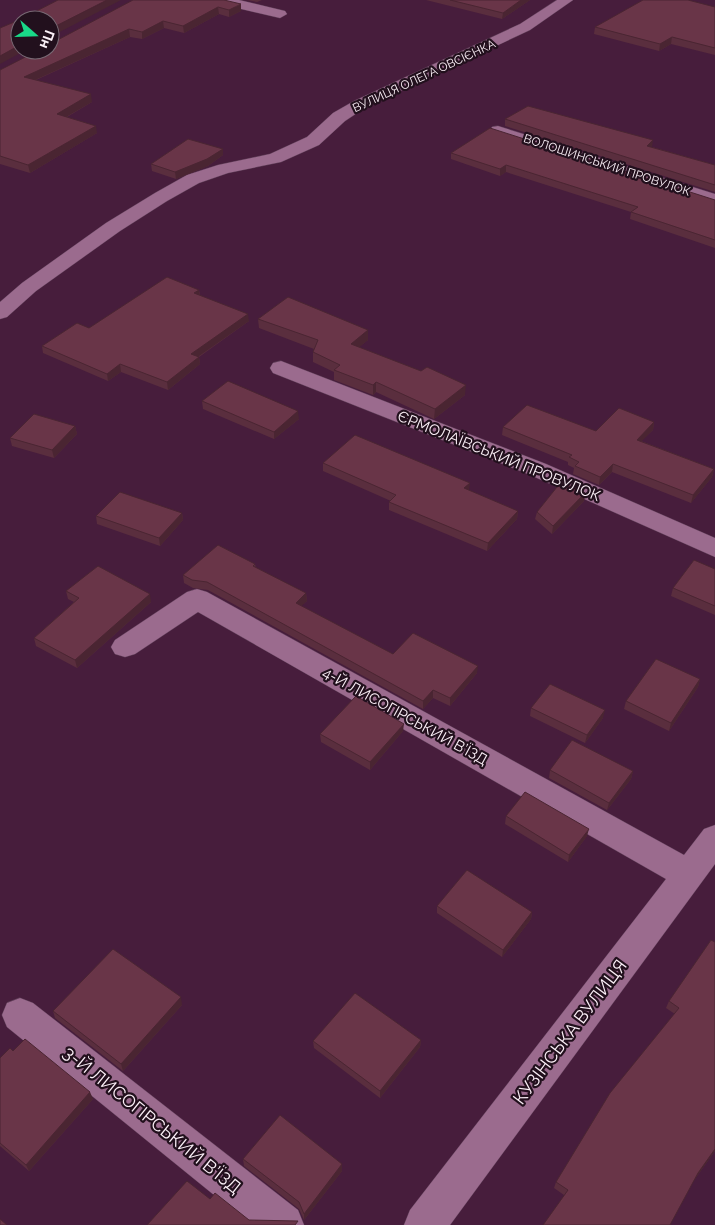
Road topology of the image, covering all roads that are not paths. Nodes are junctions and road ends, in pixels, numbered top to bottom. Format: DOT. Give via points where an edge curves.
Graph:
graph roads {
  1 [pos="221,0"];
  2 [pos="566,0"];
  3 [pos="280,14"];
  4 [pos="498,131"];
  5 [pos="715,200"];
  6 [pos="0,313"];
  7 [pos="281,368"];
  8 [pos="715,548"];
  9 [pos="126,647"];
  10 [pos="715,839"];
  11 [pos="689,874"];
  12 [pos="20,1015"];
  13 [pos="283,1225"];
  14 [pos="425,1225"];
  1 -- 3 [label="street"];
  2 -- 6 [label="street, ВУЛИЦЯ ОЛЕГА ОВСІЄНКА" via="525,27 360,104 339,117 313,141 275,158 224,169 169,192 29,287"];
  4 -- 5 [label="street, ВОЛОШИНСЬКИЙ ПРОВУЛОК"];
  7 -- 8 [label="street, ЄРМОЛАЇВСЬКИЙ ПРОВУЛОК" via="537,469"];
  9 -- 11 [label="street, 4-Й ЛИСОГІРСЬКИЙ В’ЇЗД" via="197,599"];
  10 -- 11 [label="street, КУЗІНСЬКА ВУЛИЦЯ"];
  11 -- 14 [label="street, КУЗІНСЬКА ВУЛИЦЯ"];
  12 -- 13 [label="street, 3-Й ЛИСОГІРСЬКИЙ В’ЇЗД"];
}
